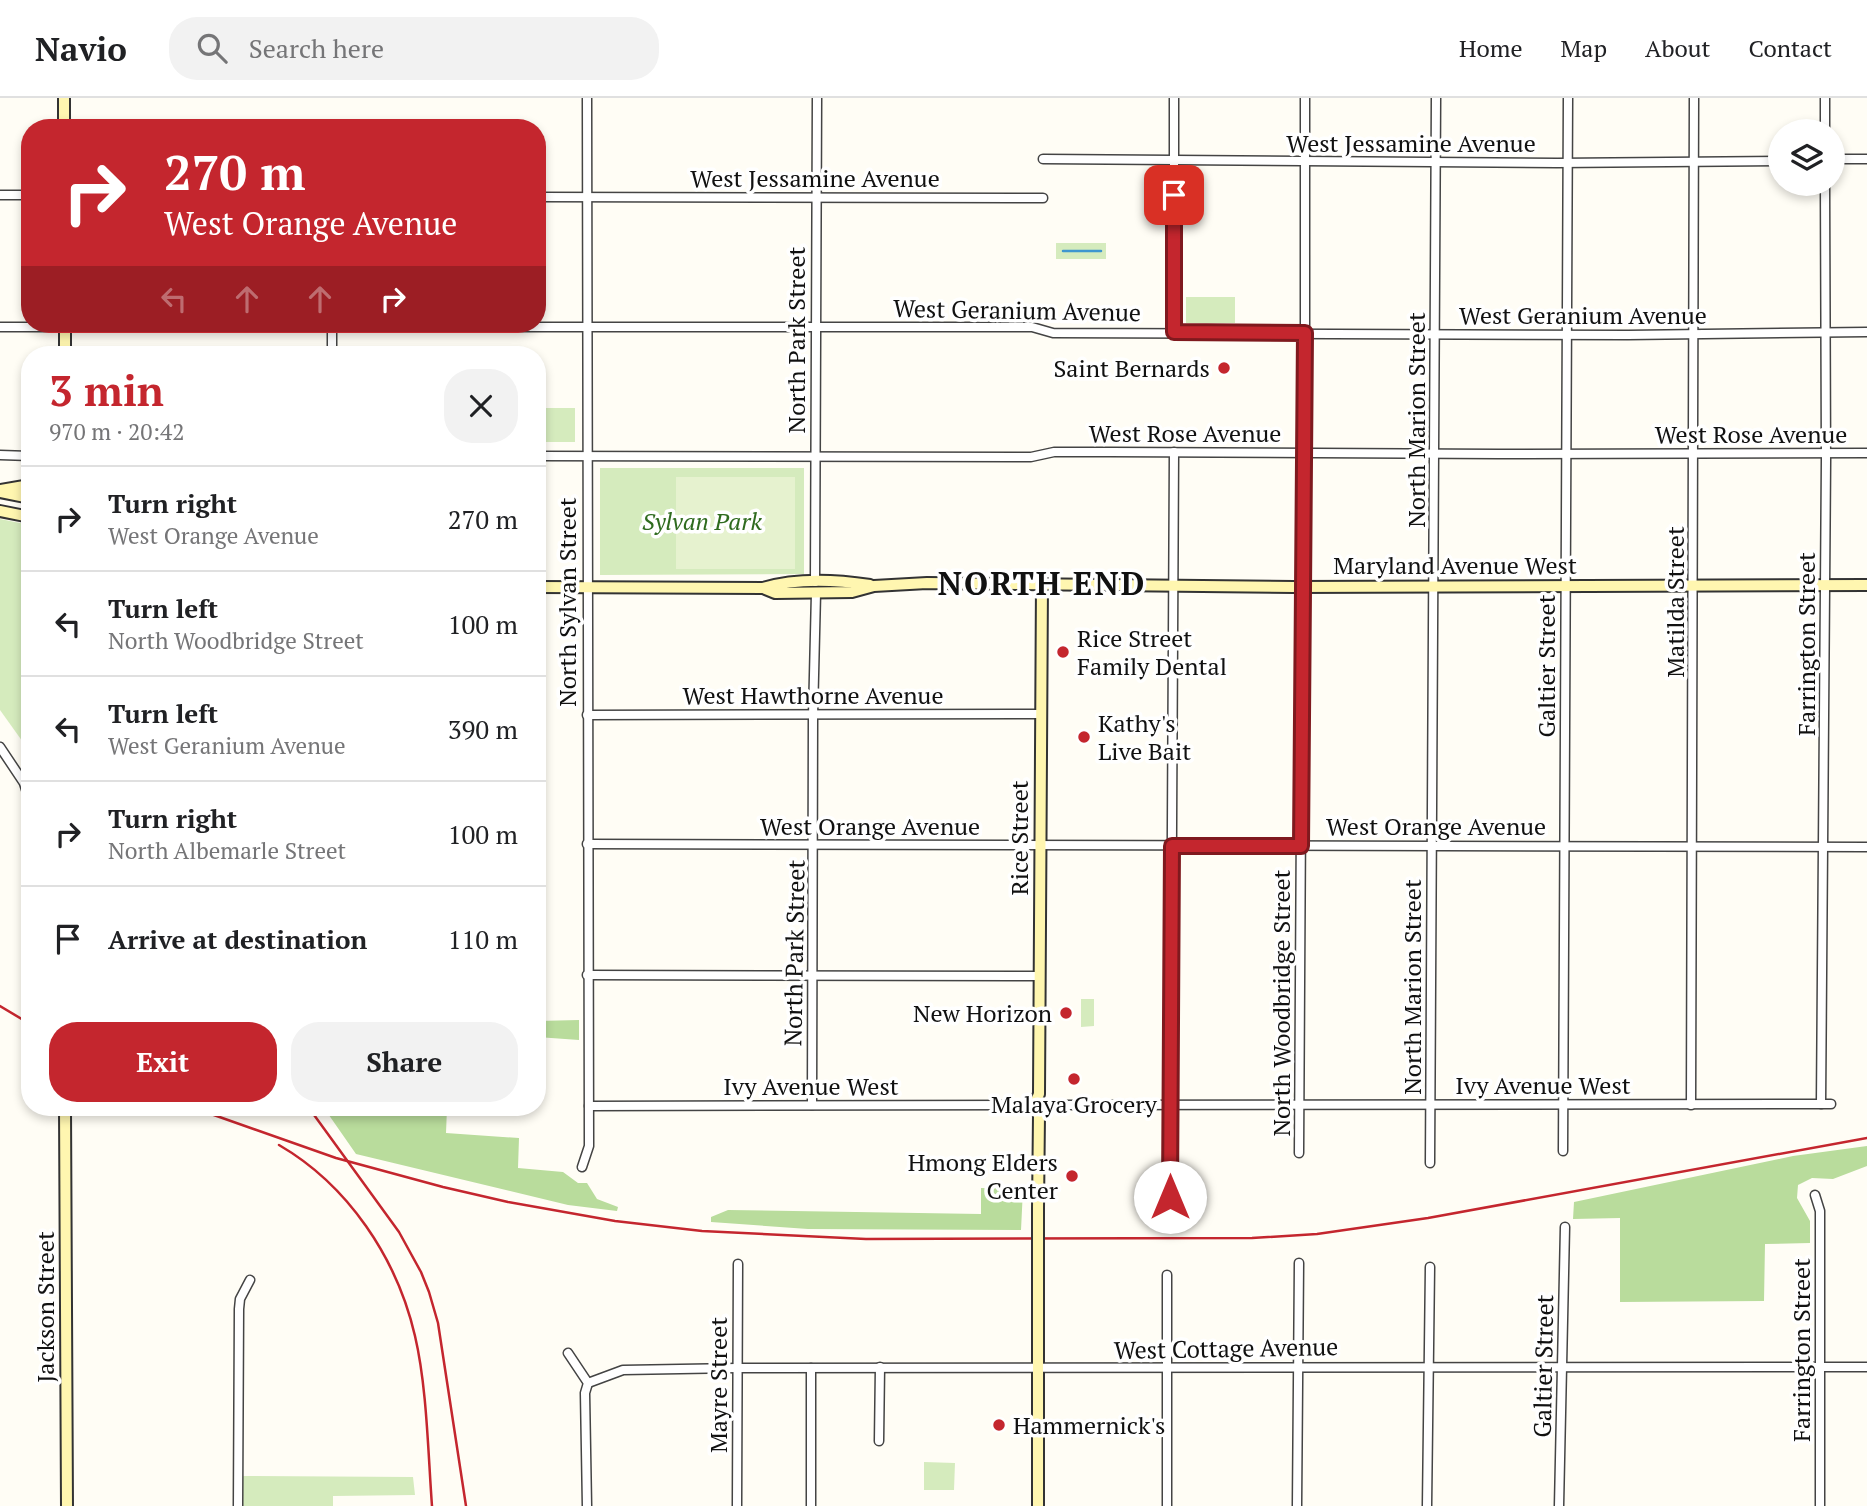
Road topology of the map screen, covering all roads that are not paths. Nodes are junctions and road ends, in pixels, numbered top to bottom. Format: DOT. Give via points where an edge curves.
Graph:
graph roads {
  1 [pos="64,98"];
  2 [pos="587,98"];
  3 [pos="817,98"];
  4 [pos="1174,98"];
  5 [pos="1305,98"];
  6 [pos="1436,98"];
  7 [pos="1568,98"];
  8 [pos="1694,98"];
  9 [pos="1825,98"];
  10 [pos="64,119"];
  11 [pos="1825,119"];
  12 [pos="1043,159"];
  13 [pos="1845,159"];
  14 [pos="1867,159"];
  15 [pos="1174,161"];
  16 [pos="1304,161"];
  17 [pos="1768,161"];
  18 [pos="1436,162"];
  19 [pos="1694,162"];
  20 [pos="1568,163"];
  21 [pos="0,195"];
  22 [pos="21,195"];
  23 [pos="816,196"];
  24 [pos="1825,196"];
  25 [pos="546,197"];
  26 [pos="587,197"];
  27 [pos="1043,198"];
  28 [pos="21,326"];
  29 [pos="546,326"];
  30 [pos="587,326"];
  31 [pos="816,326"];
  32 [pos="0,327"];
  33 [pos="1174,332"];
  34 [pos="1824,332"];
  35 [pos="1867,332"];
  36 [pos="1305,333"];
  37 [pos="1694,334"];
  38 [pos="1436,335"];
  39 [pos="1567,335"];
  40 [pos="1174,452"];
  41 [pos="1305,453"];
  42 [pos="1826,453"];
  43 [pos="1867,453"];
  44 [pos="1436,454"];
  45 [pos="1566,454"];
  46 [pos="1695,454"];
  47 [pos="0,455"];
  48 [pos="815,455"];
  49 [pos="21,456"];
  50 [pos="546,456"];
  51 [pos="587,456"];
  52 [pos="21,487"];
  53 [pos="0,491"];
  54 [pos="21,496"];
  55 [pos="0,511"];
  56 [pos="21,515"];
  57 [pos="1042,583"];
  58 [pos="1695,585"];
  59 [pos="1825,585"];
  60 [pos="1867,585"];
  61 [pos="1174,586"];
  62 [pos="1435,586"];
  63 [pos="1566,586"];
  64 [pos="546,587"];
  65 [pos="816,587"];
  66 [pos="1304,587"];
  67 [pos="588,588"];
  68 [pos="1040,714"];
  69 [pos="587,715"];
  70 [pos="813,716"];
  71 [pos="0,747"];
  72 [pos="21,778"];
  73 [pos="587,844"];
  74 [pos="1565,845"];
  75 [pos="1694,845"];
  76 [pos="1824,845"];
  77 [pos="814,846"];
  78 [pos="1040,846"];
  79 [pos="1172,846"];
  80 [pos="1301,846"];
  81 [pos="1433,846"];
  82 [pos="1867,846"];
  83 [pos="587,975"];
  84 [pos="812,975"];
  85 [pos="1039,976"];
  86 [pos="1170,1104"];
  87 [pos="1300,1104"];
  88 [pos="1431,1104"];
  89 [pos="1826,1104"];
  90 [pos="812,1105"];
  91 [pos="1564,1105"];
  92 [pos="1691,1105"];
  93 [pos="589,1106"];
  94 [pos="1039,1109"];
  95 [pos="65,1116"];
  96 [pos="1563,1151"];
  97 [pos="1299,1153"];
  98 [pos="1430,1163"];
  99 [pos="582,1167"];
  100 [pos="1815,1195"];
  101 [pos="1170,1197"];
  102 [pos="1564,1227"];
  103 [pos="1298,1263"];
  104 [pos="738,1264"];
  105 [pos="1430,1267"];
  106 [pos="1167,1275"];
  107 [pos="250,1280"];
  108 [pos="568,1353"];
  109 [pos="1167,1366"];
  110 [pos="1298,1366"];
  111 [pos="1429,1366"];
  112 [pos="1563,1366"];
  113 [pos="737,1367"];
  114 [pos="880,1367"];
  115 [pos="1820,1367"];
  116 [pos="1867,1367"];
  117 [pos="811,1368"];
  118 [pos="1039,1369"];
  119 [pos="588,1382"];
  120 [pos="879,1441"];
  121 [pos="67,1506"];
  122 [pos="238,1506"];
  123 [pos="587,1506"];
  124 [pos="737,1506"];
  125 [pos="811,1506"];
  126 [pos="1038,1506"];
  127 [pos="1167,1506"];
  128 [pos="1297,1506"];
  129 [pos="1427,1506"];
  130 [pos="1559,1506"];
  131 [pos="1820,1506"];
  1 -- 10 [label="main road"];
  2 -- 26 [label="street, North Sylvan Street"];
  3 -- 23 [label="street, North Park Street"];
  4 -- 15 [label="street"];
  5 -- 16 [label="street, North Woodbridge Street"];
  6 -- 18 [label="street, North Marion Street"];
  7 -- 20 [label="street, Galtier Street"];
  8 -- 19 [label="street, Matilda Street"];
  9 -- 11 [label="street"];
  12 -- 15 [label="street, West Jessamine Avenue"];
  13 -- 14 [label="street"];
  15 -- 16 [label="street, West Jessamine Avenue"];
  15 -- 33 [label="street"];
  16 -- 18 [label="street, West Jessamine Avenue"];
  16 -- 36 [label="street, North Woodbridge Street"];
  17 -- 19 [label="street, West Jessamine Avenue"];
  18 -- 20 [label="street, West Jessamine Avenue"];
  18 -- 38 [label="street, North Marion Street"];
  19 -- 20 [label="street, West Jessamine Avenue"];
  19 -- 37 [label="street, Matilda Street"];
  20 -- 39 [label="street, Galtier Street"];
  21 -- 22 [label="street"];
  23 -- 26 [label="street, West Jessamine Avenue"];
  23 -- 27 [label="street, West Jessamine Avenue"];
  23 -- 31 [label="street, North Park Street"];
  24 -- 34 [label="street, Farrington Street"];
  25 -- 26 [label="street, West Jessamine Avenue"];
  26 -- 30 [label="street, North Sylvan Street"];
  28 -- 32 [label="street, West Geranium Avenue"];
  29 -- 30 [label="street, West Geranium Avenue"];
  30 -- 31 [label="street, West Geranium Avenue"];
  30 -- 51 [label="street, North Sylvan Street"];
  31 -- 33 [label="street, West Geranium Avenue"];
  31 -- 48 [label="street, North Park Street"];
  33 -- 36 [label="street, West Geranium Avenue"];
  34 -- 35 [label="street, West Geranium Avenue"];
  34 -- 37 [label="street, West Geranium Avenue"];
  34 -- 42 [label="street, Farrington Street"];
  36 -- 38 [label="street, West Geranium Avenue"];
  36 -- 41 [label="street, North Woodbridge Street"];
  37 -- 39 [label="street, West Geranium Avenue"];
  37 -- 46 [label="street, Matilda Street"];
  38 -- 39 [label="street, West Geranium Avenue"];
  38 -- 44 [label="street, North Marion Street"];
  39 -- 45 [label="street, Galtier Street"];
  40 -- 41 [label="street, West Rose Avenue"];
  40 -- 48 [label="street, West Rose Avenue" via="1054,452 1031,457"];
  40 -- 61 [label="street"];
  41 -- 44 [label="street, West Rose Avenue"];
  41 -- 66 [label="street, North Woodbridge Street"];
  42 -- 43 [label="street, West Rose Avenue"];
  42 -- 46 [label="street, West Rose Avenue"];
  42 -- 59 [label="street, Farrington Street"];
  44 -- 45 [label="street, West Rose Avenue"];
  44 -- 62 [label="street, North Marion Street"];
  45 -- 46 [label="street, West Rose Avenue"];
  45 -- 63 [label="street, Galtier Street"];
  46 -- 58 [label="street, Matilda Street"];
  47 -- 49 [label="street"];
  48 -- 51 [label="street, West Rose Avenue"];
  48 -- 65 [label="street, North Park Street"];
  50 -- 51 [label="street, West Rose Avenue"];
  51 -- 67 [label="street, North Sylvan Street"];
  52 -- 53 [label="main road"];
  53 -- 54 [label="main road"];
  55 -- 56 [label="main road"];
  57 -- 61 [label="main road, Maryland Avenue West"];
  57 -- 65 [label="main road, Maryland Avenue West"];
  57 -- 68 [label="main road, Rice Street"];
  58 -- 59 [label="main road, Maryland Avenue West"];
  58 -- 63 [label="main road, Maryland Avenue West"];
  58 -- 75 [label="street, Matilda Street"];
  59 -- 60 [label="main road, Maryland Avenue West"];
  59 -- 76 [label="street, Farrington Street"];
  61 -- 66 [label="main road, Maryland Avenue West"];
  61 -- 79 [label="street"];
  62 -- 63 [label="main road, Maryland Avenue West"];
  62 -- 66 [label="main road, Maryland Avenue West"];
  62 -- 81 [label="street, North Marion Street"];
  63 -- 74 [label="street, Galtier Street"];
  64 -- 67 [label="main road, Maryland Avenue West"];
  65 -- 67 [label="main road, Maryland Avenue West" via="775,593 764,588"];
  65 -- 70 [label="street, North Park Street"];
  66 -- 80 [label="street, North Woodbridge Street"];
  67 -- 69 [label="street, North Sylvan Street"];
  68 -- 70 [label="street, West Hawthorne Avenue"];
  68 -- 78 [label="main road, Rice Street"];
  69 -- 70 [label="street, West Hawthorne Avenue"];
  69 -- 73 [label="street, North Sylvan Street"];
  70 -- 77 [label="street, North Park Street"];
  71 -- 72 [label="street"];
  73 -- 77 [label="street, West Orange Avenue"];
  73 -- 83 [label="street, North Sylvan Street"];
  74 -- 75 [label="street, West Orange Avenue"];
  74 -- 81 [label="street, West Orange Avenue"];
  74 -- 91 [label="street, Galtier Street"];
  75 -- 76 [label="street, West Orange Avenue"];
  75 -- 92 [label="street, Matilda Street"];
  76 -- 82 [label="street, West Orange Avenue"];
  76 -- 89 [label="street, Farrington Street"];
  77 -- 78 [label="street, West Orange Avenue"];
  77 -- 84 [label="street, North Park Street"];
  78 -- 79 [label="street, West Orange Avenue"];
  78 -- 85 [label="main road, Rice Street"];
  79 -- 80 [label="street, West Orange Avenue"];
  79 -- 86 [label="street"];
  80 -- 81 [label="street, West Orange Avenue"];
  80 -- 87 [label="street, North Woodbridge Street"];
  81 -- 88 [label="street, North Marion Street"];
  83 -- 84 [label="street"];
  83 -- 93 [label="street, North Sylvan Street"];
  84 -- 85 [label="street"];
  84 -- 90 [label="street, North Park Street"];
  85 -- 94 [label="main road, Rice Street"];
  86 -- 87 [label="street, Ivy Avenue West"];
  86 -- 94 [label="street, Ivy Avenue West"];
  86 -- 101 [label="street"];
  87 -- 88 [label="street, Ivy Avenue West"];
  87 -- 97 [label="street, North Woodbridge Street"];
  88 -- 91 [label="street, Ivy Avenue West"];
  88 -- 98 [label="street, North Marion Street"];
  89 -- 92 [label="street, Ivy Avenue West"];
  90 -- 93 [label="street, Ivy Avenue West"];
  90 -- 94 [label="street, Ivy Avenue West"];
  91 -- 92 [label="street, Ivy Avenue West"];
  91 -- 96 [label="street, Galtier Street"];
  93 -- 99 [label="street, North Sylvan Street" via="589,1146"];
  94 -- 118 [label="main road, Rice Street, bridge"];
  95 -- 121 [label="main road, Jackson Street"];
  100 -- 115 [label="street, Farrington Street" via="1820,1211"];
  102 -- 112 [label="street, Galtier Street"];
  103 -- 110 [label="street"];
  104 -- 113 [label="street, Mayre Street"];
  105 -- 111 [label="street"];
  106 -- 109 [label="street"];
  107 -- 122 [label="street" via="239,1309"];
  108 -- 119 [label="street"];
  109 -- 110 [label="street, West Cottage Avenue"];
  109 -- 118 [label="street, West Cottage Avenue"];
  109 -- 127 [label="street"];
  110 -- 111 [label="street, West Cottage Avenue"];
  110 -- 128 [label="street"];
  111 -- 112 [label="street, West Cottage Avenue"];
  111 -- 129 [label="street"];
  112 -- 115 [label="street, West Cottage Avenue"];
  112 -- 130 [label="street, Galtier Street"];
  113 -- 117 [label="street, West Cottage Avenue"];
  113 -- 119 [label="street, West Cottage Avenue" via="623,1370"];
  113 -- 124 [label="street, Mayre Street"];
  114 -- 117 [label="street, West Cottage Avenue"];
  114 -- 118 [label="street, West Cottage Avenue"];
  114 -- 120 [label="street"];
  115 -- 116 [label="street, West Cottage Avenue"];
  115 -- 131 [label="street, Farrington Street"];
  117 -- 125 [label="street"];
  118 -- 126 [label="main road, Rice Street"];
  119 -- 123 [label="street"];
}
